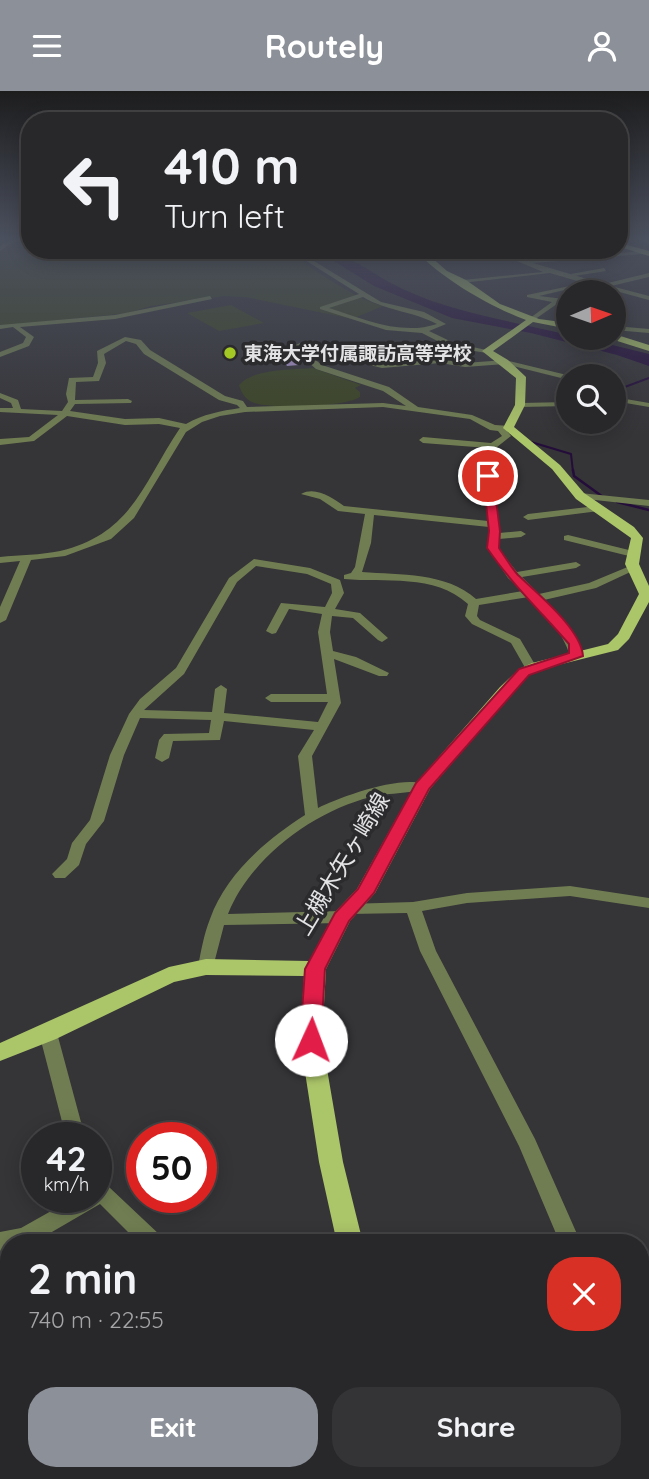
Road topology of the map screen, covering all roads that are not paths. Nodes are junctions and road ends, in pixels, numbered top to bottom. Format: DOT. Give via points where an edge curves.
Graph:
graph roads {
  1 [pos="175,305"];
  2 [pos="334,305"];
  3 [pos="383,305"];
  4 [pos="495,305"];
  5 [pos="553,305"];
  6 [pos="106,318"];
  7 [pos="530,321"];
  8 [pos="14,325"];
  9 [pos="112,325"];
  10 [pos="556,325"];
  11 [pos="0,327"];
  12 [pos="626,329"];
  13 [pos="423,331"];
  14 [pos="649,331"];
  15 [pos="626,341"];
  16 [pos="649,348"];
  17 [pos="487,351"];
  18 [pos="0,355"];
  19 [pos="505,362"];
  20 [pos="556,375"];
  21 [pos="0,395"];
  22 [pos="128,401"];
  23 [pos="626,401"];
  24 [pos="72,402"];
  25 [pos="556,404"];
  26 [pos="520,405"];
  27 [pos="649,405"];
  28 [pos="415,408"];
  29 [pos="0,409"];
  30 [pos="245,410"];
  31 [pos="18,411"];
  32 [pos="64,414"];
  33 [pos="187,426"];
  34 [pos="504,428"];
  35 [pos="423,440"];
  36 [pos="0,443"];
  37 [pos="493,446"];
  38 [pos="306,493"];
  39 [pos="589,500"];
  40 [pos="649,503"];
  41 [pos="370,512"];
  42 [pos="528,517"];
  43 [pos="493,530"];
  44 [pos="521,534"];
  45 [pos="568,538"];
  46 [pos="638,551"];
  47 [pos="26,559"];
  48 [pos="0,560"];
  49 [pos="576,565"];
  50 [pos="355,575"];
  51 [pos="512,576"];
  52 [pos="333,581"];
  53 [pos="534,596"];
  54 [pos="648,598"];
  55 [pos="474,603"];
  56 [pos="331,610"];
  57 [pos="0,620"];
  58 [pos="272,631"];
  59 [pos="382,638"];
  60 [pos="327,653"];
  61 [pos="576,656"];
  62 [pos="531,668"];
  63 [pos="383,673"];
  64 [pos="221,689"];
  65 [pos="271,698"];
  66 [pos="334,698"];
  67 [pos="135,715"];
  68 [pos="218,716"];
  69 [pos="322,727"];
  70 [pos="162,758"];
  71 [pos="422,787"];
  72 [pos="312,814"];
  73 [pos="60,874"];
  74 [pos="649,903"];
  75 [pos="413,907"];
  76 [pos="345,913"];
  77 [pos="218,920"];
  78 [pos="206,967"];
  79 [pos="315,969"];
  80 [pos="48,1033"];
  81 [pos="0,1052"];
  82 [pos="72,1122"];
  83 [pos="112,1205"];
  84 [pos="63,1213"];
  85 [pos="29,1234"];
  86 [pos="144,1234"];
  87 [pos="344,1234"];
  88 [pos="567,1234"];
  1 -- 6 [label="street"];
  2 -- 13 [label="street" via="322,309 388,329"];
  3 -- 13 [label="street" via="422,313 443,324"];
  4 -- 7 [label="main road"];
  5 -- 7 [label="street"];
  6 -- 8 [label="street"];
  6 -- 9 [label="street"];
  7 -- 10 [label="main road"];
  7 -- 17 [label="main road"];
  8 -- 11 [label="street"];
  8 -- 18 [label="street" via="30,337 26,344"];
  12 -- 14 [label="street"];
  13 -- 17 [label="street" via="452,345"];
  15 -- 16 [label="main road"];
  17 -- 19 [label="main road"];
  19 -- 20 [label="street"];
  19 -- 26 [label="main road" via="520,377"];
  19 -- 28 [label="street" via="382,366 295,347 319,367 386,389"];
  21 -- 31 [label="street" via="15,402"];
  22 -- 24 [label="street"];
  23 -- 27 [label="street"];
  24 -- 30 [label="street" via="72,380 96,379 100,353 123,335"];
  24 -- 32 [label="street"];
  25 -- 26 [label="street"];
  26 -- 34 [label="main road"];
  28 -- 30 [label="street"];
  28 -- 34 [label="street" via="472,417 493,428"];
  29 -- 31 [label="street"];
  30 -- 33 [label="street"];
  31 -- 32 [label="street"];
  32 -- 33 [label="street"];
  32 -- 36 [label="street" via="31,439"];
  33 -- 47 [label="street" via="131,516 118,529 79,549"];
  34 -- 37 [label="street" via="506,437"];
  34 -- 39 [label="main road, 上槻木矢ヶ崎線" via="556,467"];
  35 -- 37 [label="street"];
  37 -- 43 [label="street" via="488,476"];
  38 -- 41 [label="street" via="323,496 341,509"];
  39 -- 40 [label="street" via="612,497"];
  39 -- 42 [label="street"];
  39 -- 46 [label="main road, 上槻木矢ヶ崎線" via="630,530"];
  41 -- 43 [label="street"];
  41 -- 50 [label="street"];
  43 -- 44 [label="street"];
  43 -- 51 [label="street" via="493,548"];
  45 -- 46 [label="street"];
  46 -- 53 [label="street" via="592,586"];
  46 -- 54 [label="main road, 上槻木矢ヶ崎線"];
  47 -- 48 [label="street"];
  47 -- 57 [label="street"];
  49 -- 51 [label="street"];
  50 -- 52 [label="street"];
  50 -- 55 [label="street" via="447,584"];
  51 -- 53 [label="street"];
  52 -- 56 [label="street" via="338,593"];
  52 -- 67 [label="street" via="282,564 254,562 233,580 182,669 158,687"];
  53 -- 55 [label="street"];
  53 -- 61 [label="street" via="575,644"];
  54 -- 61 [label="main road, 上槻木矢ヶ崎線" via="613,647"];
  55 -- 62 [label="street" via="471,616 476,622 516,641"];
  56 -- 58 [label="street" via="285,605"];
  56 -- 59 [label="street" via="356,615"];
  56 -- 60 [label="street" via="324,632"];
  60 -- 63 [label="street"];
  60 -- 66 [label="street"];
  61 -- 62 [label="main road, 上槻木矢ヶ崎線"];
  62 -- 71 [label="main road, 上槻木矢ヶ崎線" via="506,690"];
  64 -- 68 [label="street"];
  65 -- 66 [label="street"];
  66 -- 69 [label="street"];
  67 -- 68 [label="street"];
  67 -- 73 [label="street" via="97,821 79,843 74,861"];
  68 -- 69 [label="street"];
  68 -- 70 [label="street" via="215,737 169,737"];
  69 -- 72 [label="street" via="304,756"];
  71 -- 72 [label="street" via="364,795"];
  71 -- 76 [label="main road, 上槻木矢ヶ崎線" via="365,893"];
  72 -- 77 [label="street" via="253,863"];
  74 -- 75 [label="street" via="570,891"];
  75 -- 76 [label="street"];
  75 -- 88 [label="street" via="428,951 528,1146"];
  76 -- 77 [label="street"];
  76 -- 79 [label="main road, 上槻木矢ヶ崎線"];
  77 -- 78 [label="street"];
  78 -- 79 [label="main road"];
  78 -- 80 [label="main road" via="169,975"];
  79 -- 87 [label="main road, 上槻木矢ヶ崎線" via="311,1040"];
  80 -- 81 [label="main road"];
  80 -- 82 [label="street"];
  83 -- 86 [label="street"];
  84 -- 85 [label="street"];
}
